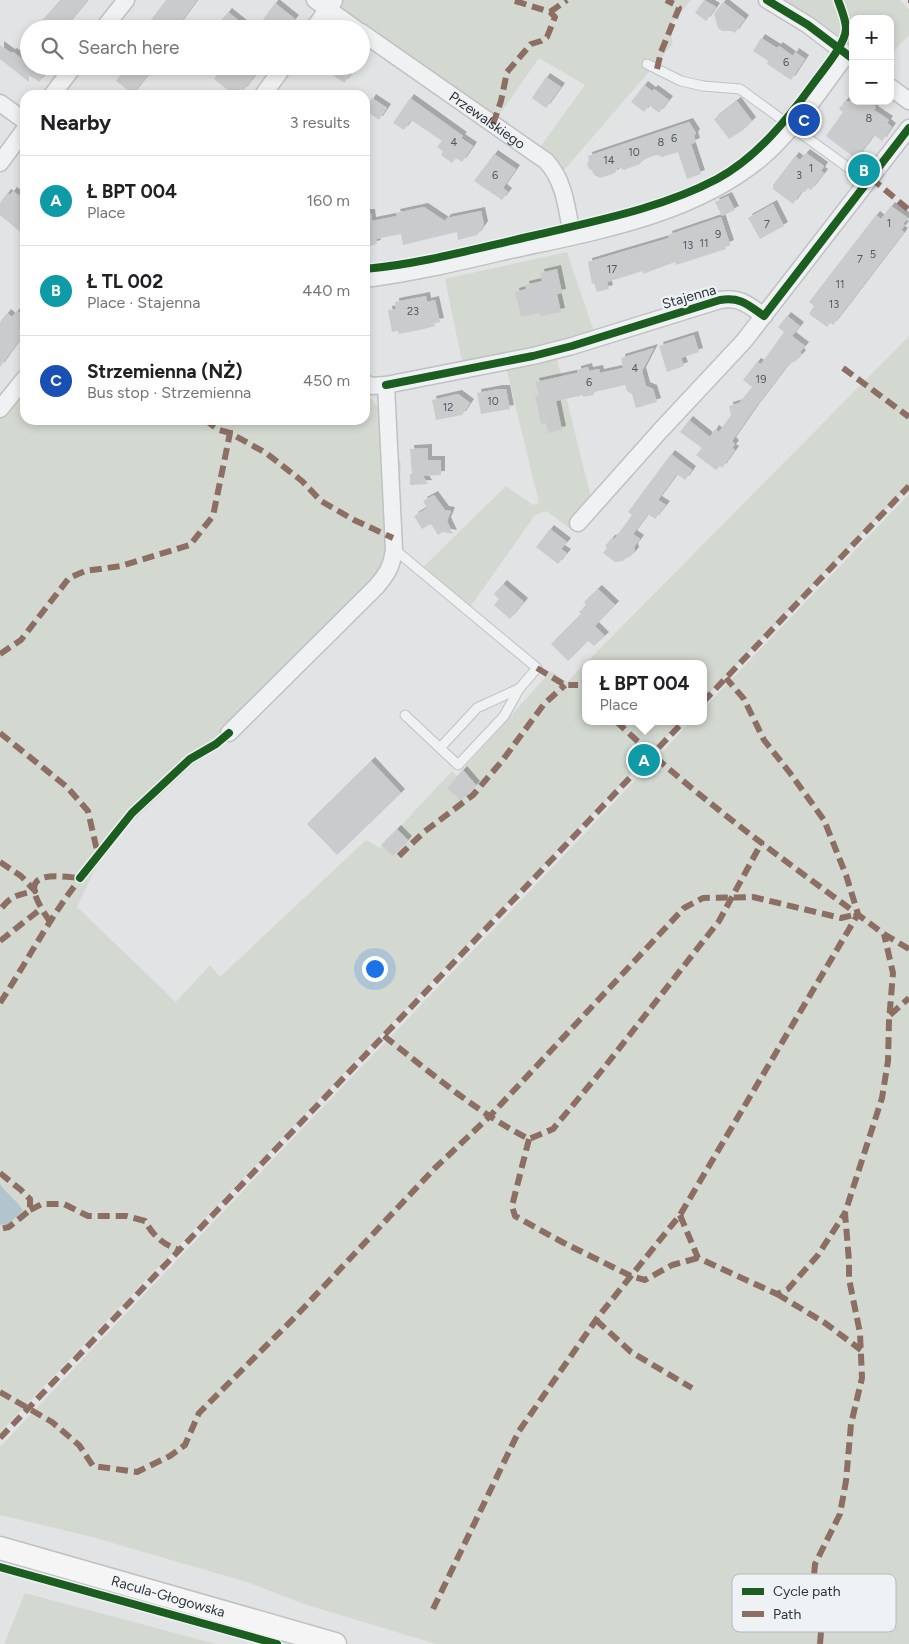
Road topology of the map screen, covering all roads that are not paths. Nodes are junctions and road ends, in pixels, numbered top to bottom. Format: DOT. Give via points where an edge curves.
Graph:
graph roads {
  1 [pos="126,0"];
  2 [pos="767,0"];
  3 [pos="326,3"];
  4 [pos="110,20"];
  5 [pos="318,20"];
  6 [pos="346,20"];
  7 [pos="370,38"];
  8 [pos="849,56"];
  9 [pos="849,58"];
  10 [pos="647,64"];
  11 [pos="67,75"];
  12 [pos="277,75"];
  13 [pos="56,90"];
  14 [pos="267,90"];
  15 [pos="894,90"];
  16 [pos="909,101"];
  17 [pos="0,103"];
  18 [pos="20,117"];
  19 [pos="792,126"];
  20 [pos="909,128"];
  21 [pos="20,136"];
  22 [pos="0,163"];
  23 [pos="868,182"];
  24 [pos="572,236"];
  25 [pos="370,278"];
  26 [pos="764,316"];
  27 [pos="20,384"];
  28 [pos="386,384"];
  29 [pos="370,385"];
  30 [pos="0,409"];
  31 [pos="578,523"];
  32 [pos="394,549"];
  33 [pos="519,689"];
  34 [pos="405,715"];
  35 [pos="229,733"];
  36 [pos="440,748"];
  37 [pos="0,1548"];
  38 [pos="336,1644"];
  1 -- 4 [label="street"];
  2 -- 8 [label="street" via="808,25"];
  3 -- 5 [label="street"];
  3 -- 6 [label="street"];
  7 -- 24 [label="street, Przewalskiego" via="546,161 560,181"];
  9 -- 19 [label="street"];
  10 -- 19 [label="lane" via="681,81 740,89"];
  11 -- 13 [label="street"];
  12 -- 14 [label="street"];
  15 -- 16 [label="street"];
  17 -- 18 [label="street"];
  19 -- 23 [label="lane"];
  19 -- 24 [label="street" via="760,158 718,187 662,211"];
  20 -- 23 [label="street"];
  21 -- 22 [label="street"];
  23 -- 26 [label="street"];
  24 -- 25 [label="street" via="417,271"];
  26 -- 28 [label="street, Stajenna" via="745,302 732,298 720,300 533,356"];
  26 -- 31 [label="street" via="744,342"];
  27 -- 30 [label="street"];
  28 -- 29 [label="street, Stajenna"];
  28 -- 32 [label="street"];
  32 -- 33 [label="lane" via="537,668"];
  32 -- 35 [label="street" via="393,562 376,587"];
  33 -- 36 [label="lane" via="477,708"];
  33 -- 36 [label="lane" via="504,716 458,765"];
  34 -- 36 [label="lane"];
  37 -- 38 [label="main road, Racula-Głogowska"];
}
